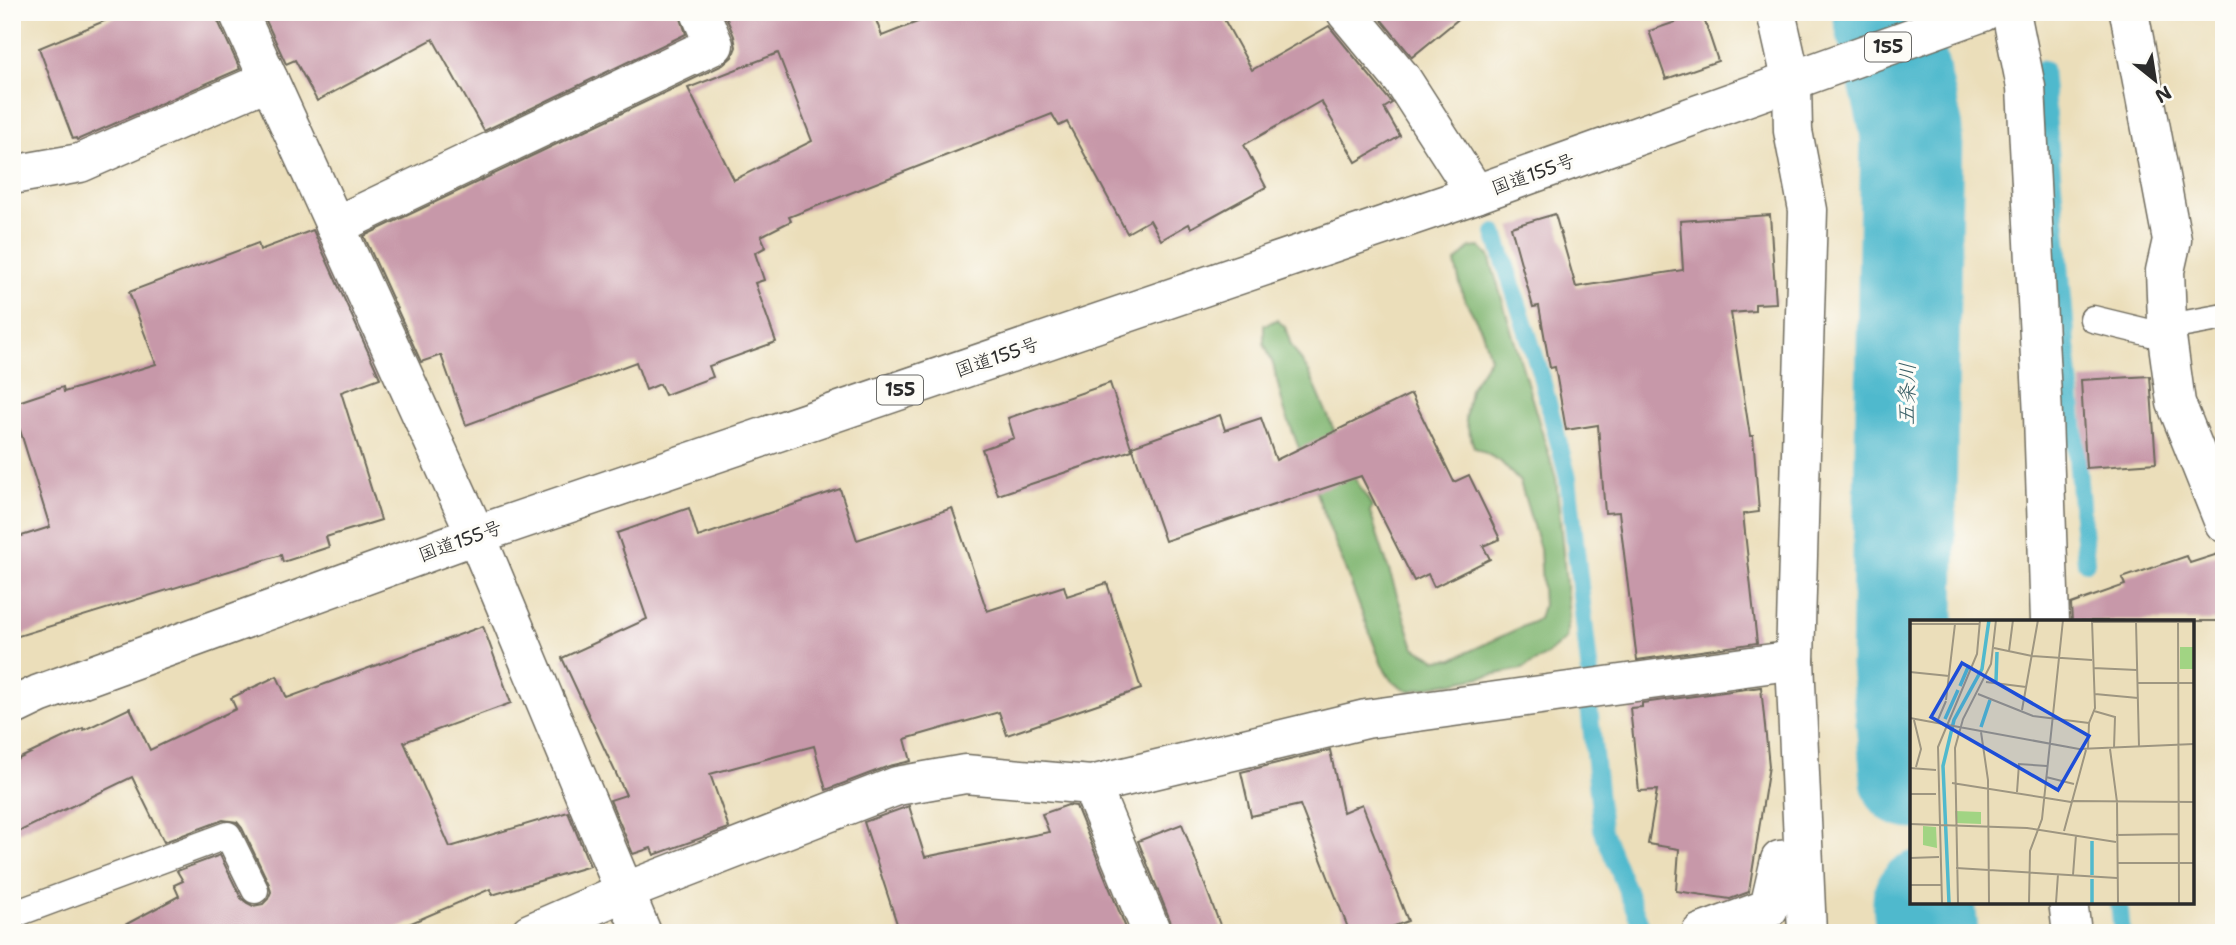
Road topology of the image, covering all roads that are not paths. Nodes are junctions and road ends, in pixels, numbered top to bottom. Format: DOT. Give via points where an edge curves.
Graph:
graph roads {
  1 [pos="238,12"];
  2 [pos="700,12"];
  3 [pos="1346,12"];
  4 [pos="1776,12"];
  5 [pos="1983,12"];
  6 [pos="2011,12"];
  7 [pos="2129,12"];
  8 [pos="269,80"];
  9 [pos="1792,83"];
  10 [pos="12,174"];
  11 [pos="1476,194"];
  12 [pos="335,226"];
  13 [pos="2224,317"];
  14 [pos="2093,320"];
  15 [pos="2167,328"];
  16 [pos="2224,523"];
  17 [pos="476,535"];
  18 [pos="2049,620"];
  19 [pos="1795,660"];
  20 [pos="12,707"];
  21 [pos="1091,785"];
  22 [pos="1803,858"];
  23 [pos="255,890"];
  24 [pos="624,892"];
  25 [pos="2068,903"];
  26 [pos="12,915"];
  27 [pos="530,933"];
  28 [pos="642,933"];
  29 [pos="1152,933"];
  30 [pos="1701,933"];
  31 [pos="1807,933"];
  32 [pos="2072,933"];
  1 -- 8 [label="main road"];
  2 -- 12 [label="main road" via="714,45"];
  3 -- 11 [label="main road" via="1402,79"];
  4 -- 9 [label="main road"];
  5 -- 9 [label="main road, 国道155号 / 155"];
  6 -- 18 [label="main road" via="2026,87"];
  7 -- 15 [label="main road" via="2172,240 2165,271"];
  8 -- 10 [label="main road" via="80,163"];
  8 -- 12 [label="main road"];
  9 -- 11 [label="main road, 国道155号 / 155"];
  9 -- 19 [label="main road" via="1793,131 1808,209"];
  11 -- 17 [label="main road, 国道155号 / 155"];
  12 -- 17 [label="main road"];
  13 -- 15 [label="lane"];
  14 -- 15 [label="lane"];
  15 -- 16 [label="main road" via="2176,403"];
  17 -- 20 [label="main road, 国道155号 / 155"];
  17 -- 24 [label="main road"];
  19 -- 21 [label="main road" via="1366,719"];
  19 -- 22 [label="main road"];
  21 -- 24 [label="main road" via="965,774 897,786"];
  21 -- 29 [label="main road"];
  22 -- 30 [label="main road" via="1780,860 1769,908"];
  22 -- 31 [label="main road"];
  23 -- 26 [label="lane" via="228,835"];
  24 -- 27 [label="main road"];
  24 -- 28 [label="main road"];
  25 -- 32 [label="main road"];
}
